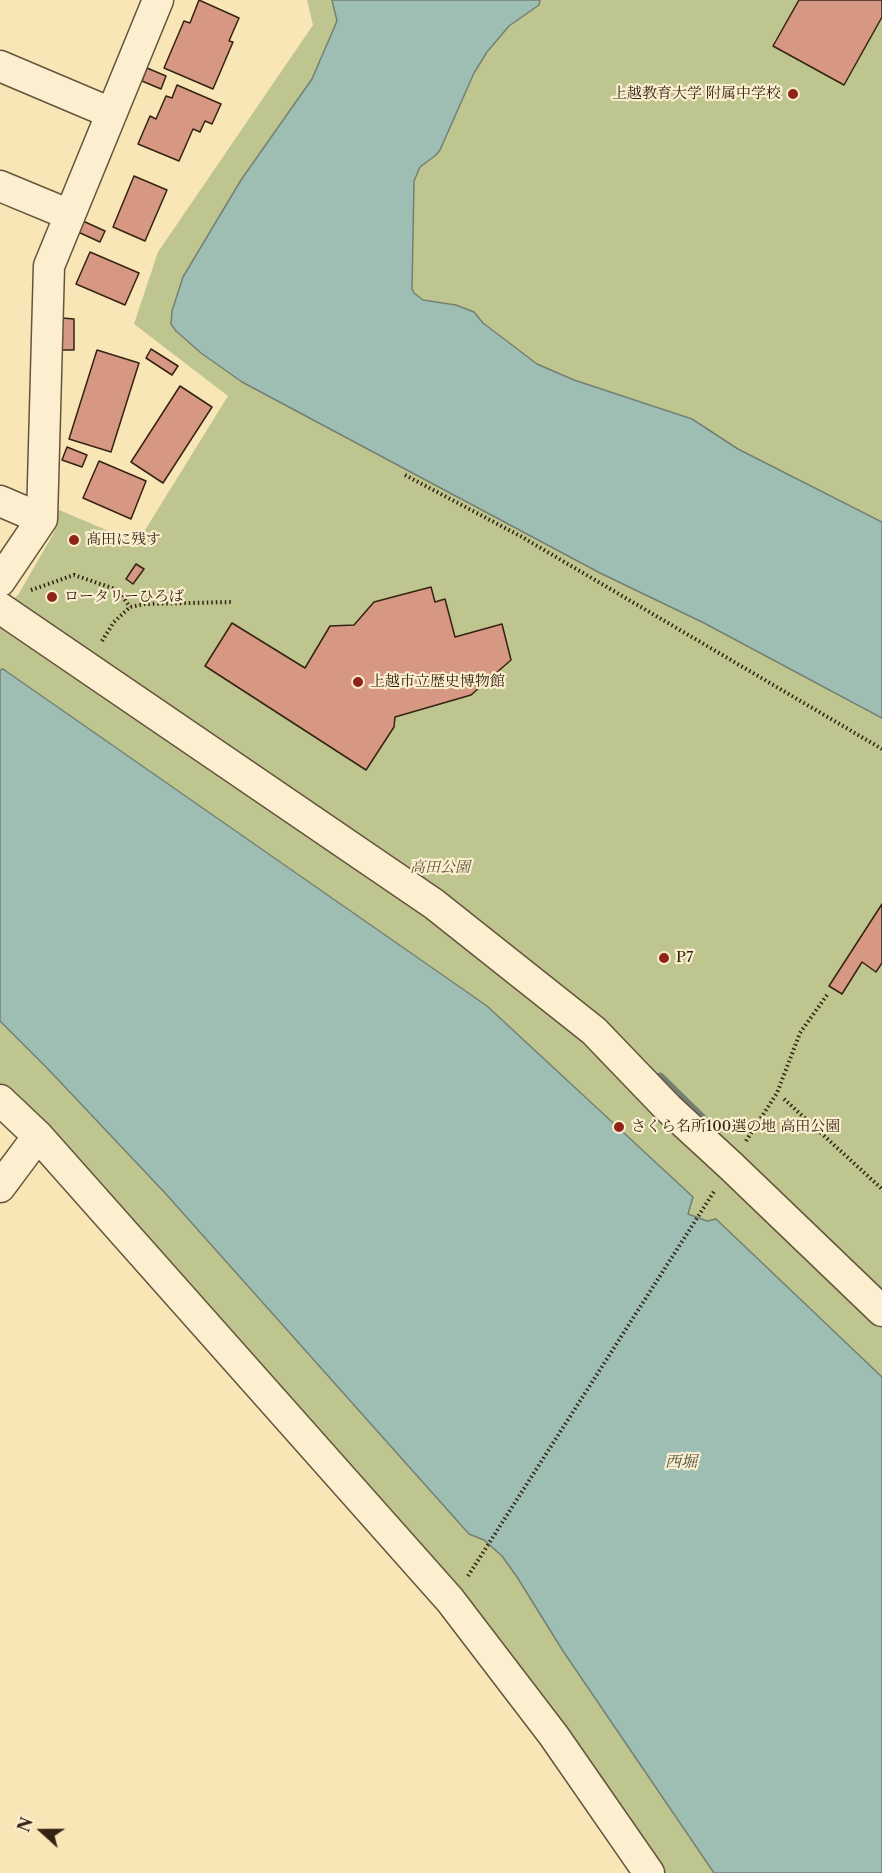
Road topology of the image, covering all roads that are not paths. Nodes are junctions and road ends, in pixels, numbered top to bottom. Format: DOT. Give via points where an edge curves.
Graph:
graph roads {
  1 [pos="158,0"];
  2 [pos="0,66"];
  3 [pos="111,114"];
  4 [pos="0,186"];
  5 [pos="70,215"];
  6 [pos="0,501"];
  7 [pos="42,519"];
  8 [pos="0,581"];
  9 [pos="0,608"];
  10 [pos="0,1100"];
  11 [pos="38,1136"];
  12 [pos="0,1187"];
  13 [pos="882,1311"];
  14 [pos="649,1873"];
  1 -- 3 [label="street"];
  2 -- 3 [label="street"];
  3 -- 5 [label="street"];
  4 -- 5 [label="street"];
  5 -- 7 [label="street" via="48,276"];
  6 -- 7 [label="street"];
  7 -- 8 [label="street"];
  9 -- 13 [label="street" via="434,904 594,1031"];
  10 -- 11 [label="street"];
  11 -- 12 [label="street"];
  11 -- 14 [label="street" via="450,1600 554,1736"];
}
